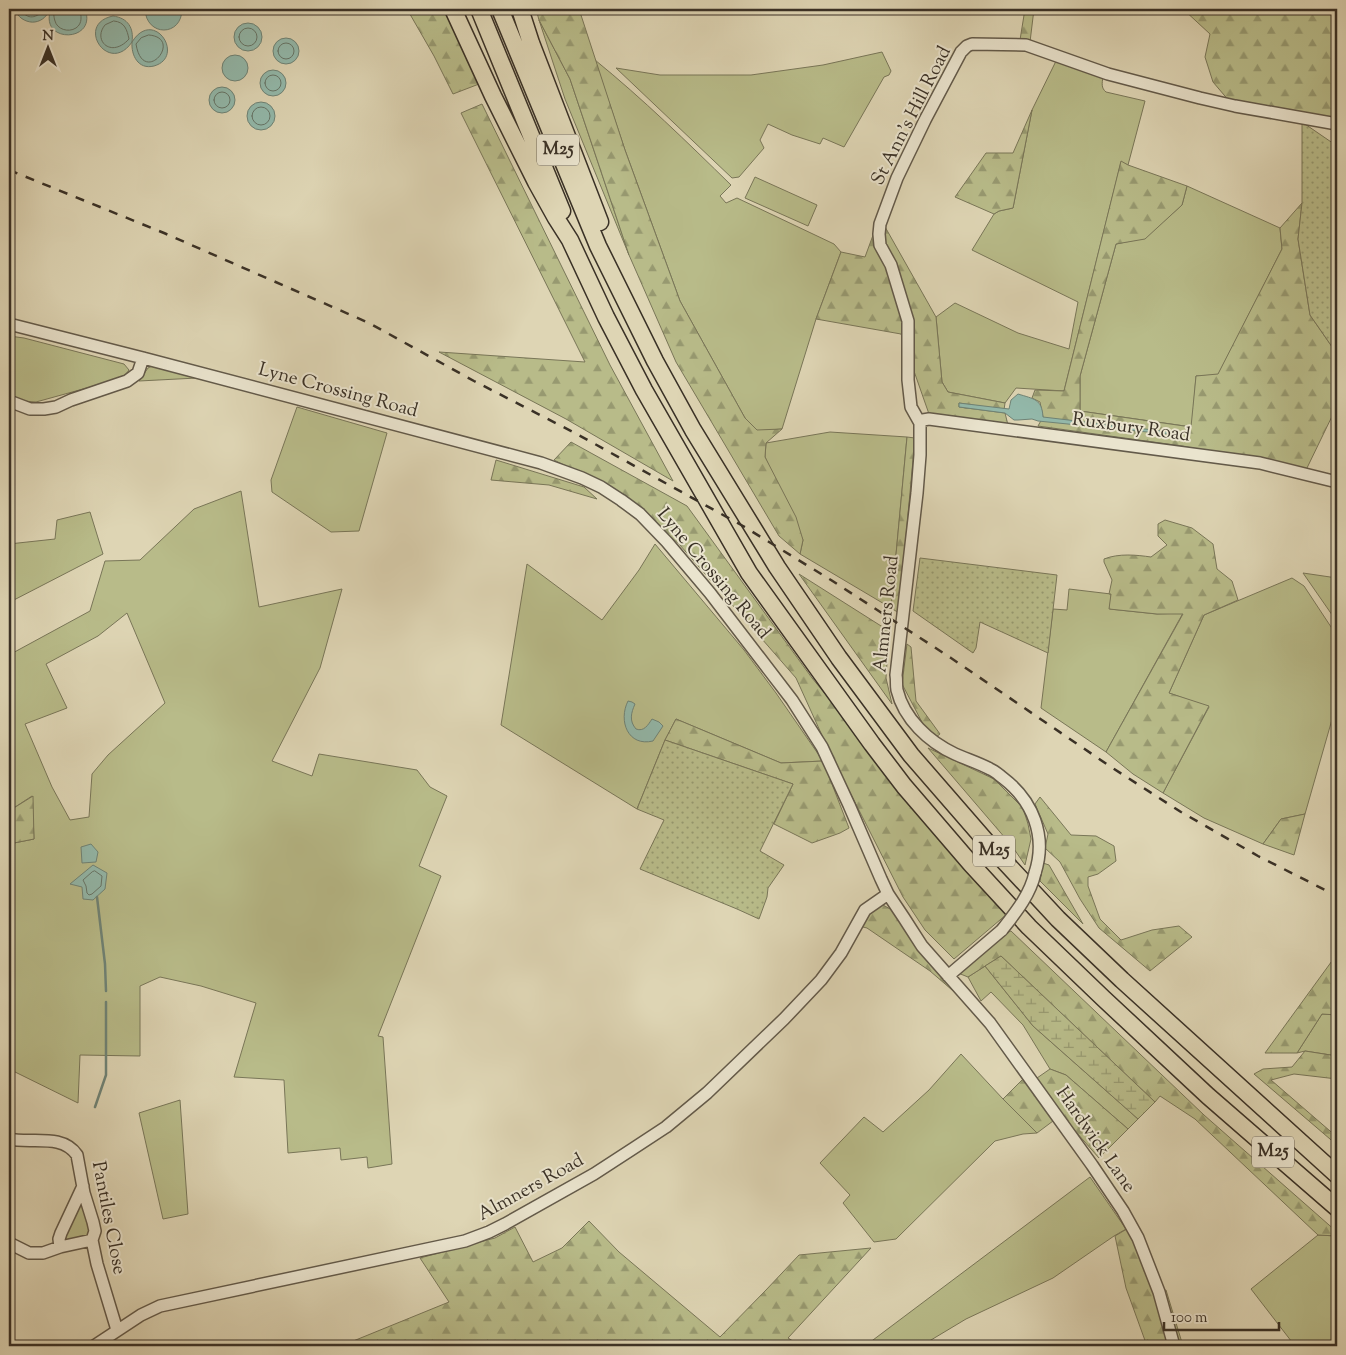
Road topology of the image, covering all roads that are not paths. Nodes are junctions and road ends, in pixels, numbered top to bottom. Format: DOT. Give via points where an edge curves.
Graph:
graph roads {
  1 [pos="453,9"];
  2 [pos="479,9"];
  3 [pos="500,9"];
  4 [pos="520,9"];
  5 [pos="1337,124"];
  6 [pos="570,240"];
  7 [pos="620,289"];
  8 [pos="9,324"];
  9 [pos="144,358"];
  10 [pos="9,401"];
  11 [pos="920,423"];
  12 [pos="1337,482"];
  13 [pos="888,894"];
  14 [pos="948,976"];
  15 [pos="9,1139"];
  16 [pos="1337,1175"];
  17 [pos="83,1186"];
  18 [pos="1337,1208"];
  19 [pos="92,1240"];
  20 [pos="9,1243"];
  21 [pos="60,1247"];
  22 [pos="117,1330"];
  23 [pos="94,1346"];
  24 [pos="1174,1346"];
  1 -- 6 [label="highway" via="536,182"];
  2 -- 6 [label="highway, M25" via="561,208"];
  3 -- 7 [label="highway, M25" via="598,246"];
  4 -- 7 [label="highway" via="607,240"];
  5 -- 11 [label="street, St Ann's Hill Road" via="1200,98 1108,74 1026,45 980,43 967,46 925,120 897,178 880,224 880,244 892,265 908,321 911,407"];
  6 -- 18 [label="highway, M25" via="644,390 749,573 904,786 1029,927 1208,1096"];
  7 -- 16 [label="highway, M25" via="693,430 772,560 839,658 911,754 1058,919"];
  8 -- 9 [label="street, Lyne Crossing Road"];
  9 -- 10 [label="street" via="138,373 126,381 56,406 30,409"];
  9 -- 13 [label="street, Lyne Crossing Road" via="541,463 582,478 621,500 667,542 710,593 812,729"];
  11 -- 12 [label="street, Ruxbury Road" via="929,419 1260,463"];
  11 -- 14 [label="street, Almners Road, bridge" via="917,491 897,690 914,724 930,740 992,769 1013,786 1030,807 1036,821 1039,855 1033,883 1024,902 1002,930"];
  13 -- 14 [label="street, Lyne Crossing Road" via="922,946"];
  13 -- 22 [label="street, Almners Road" via="866,910 821,980 707,1093 634,1148 513,1220 465,1241 160,1306"];
  14 -- 24 [label="street, Hardwick Lane" via="990,1023 1123,1211 1138,1238 1159,1292"];
  15 -- 17 [label="street, Pantiles Close" via="62,1143 74,1150"];
  17 -- 19 [label="street, Pantiles Close" via="94,1222"];
  17 -- 21 [label="street" via="59,1239"];
  19 -- 21 [label="street"];
  19 -- 22 [label="street, Pantiles Close"];
  20 -- 21 [label="street" via="29,1253 43,1254"];
  22 -- 23 [label="street, Almners Road"];
}
